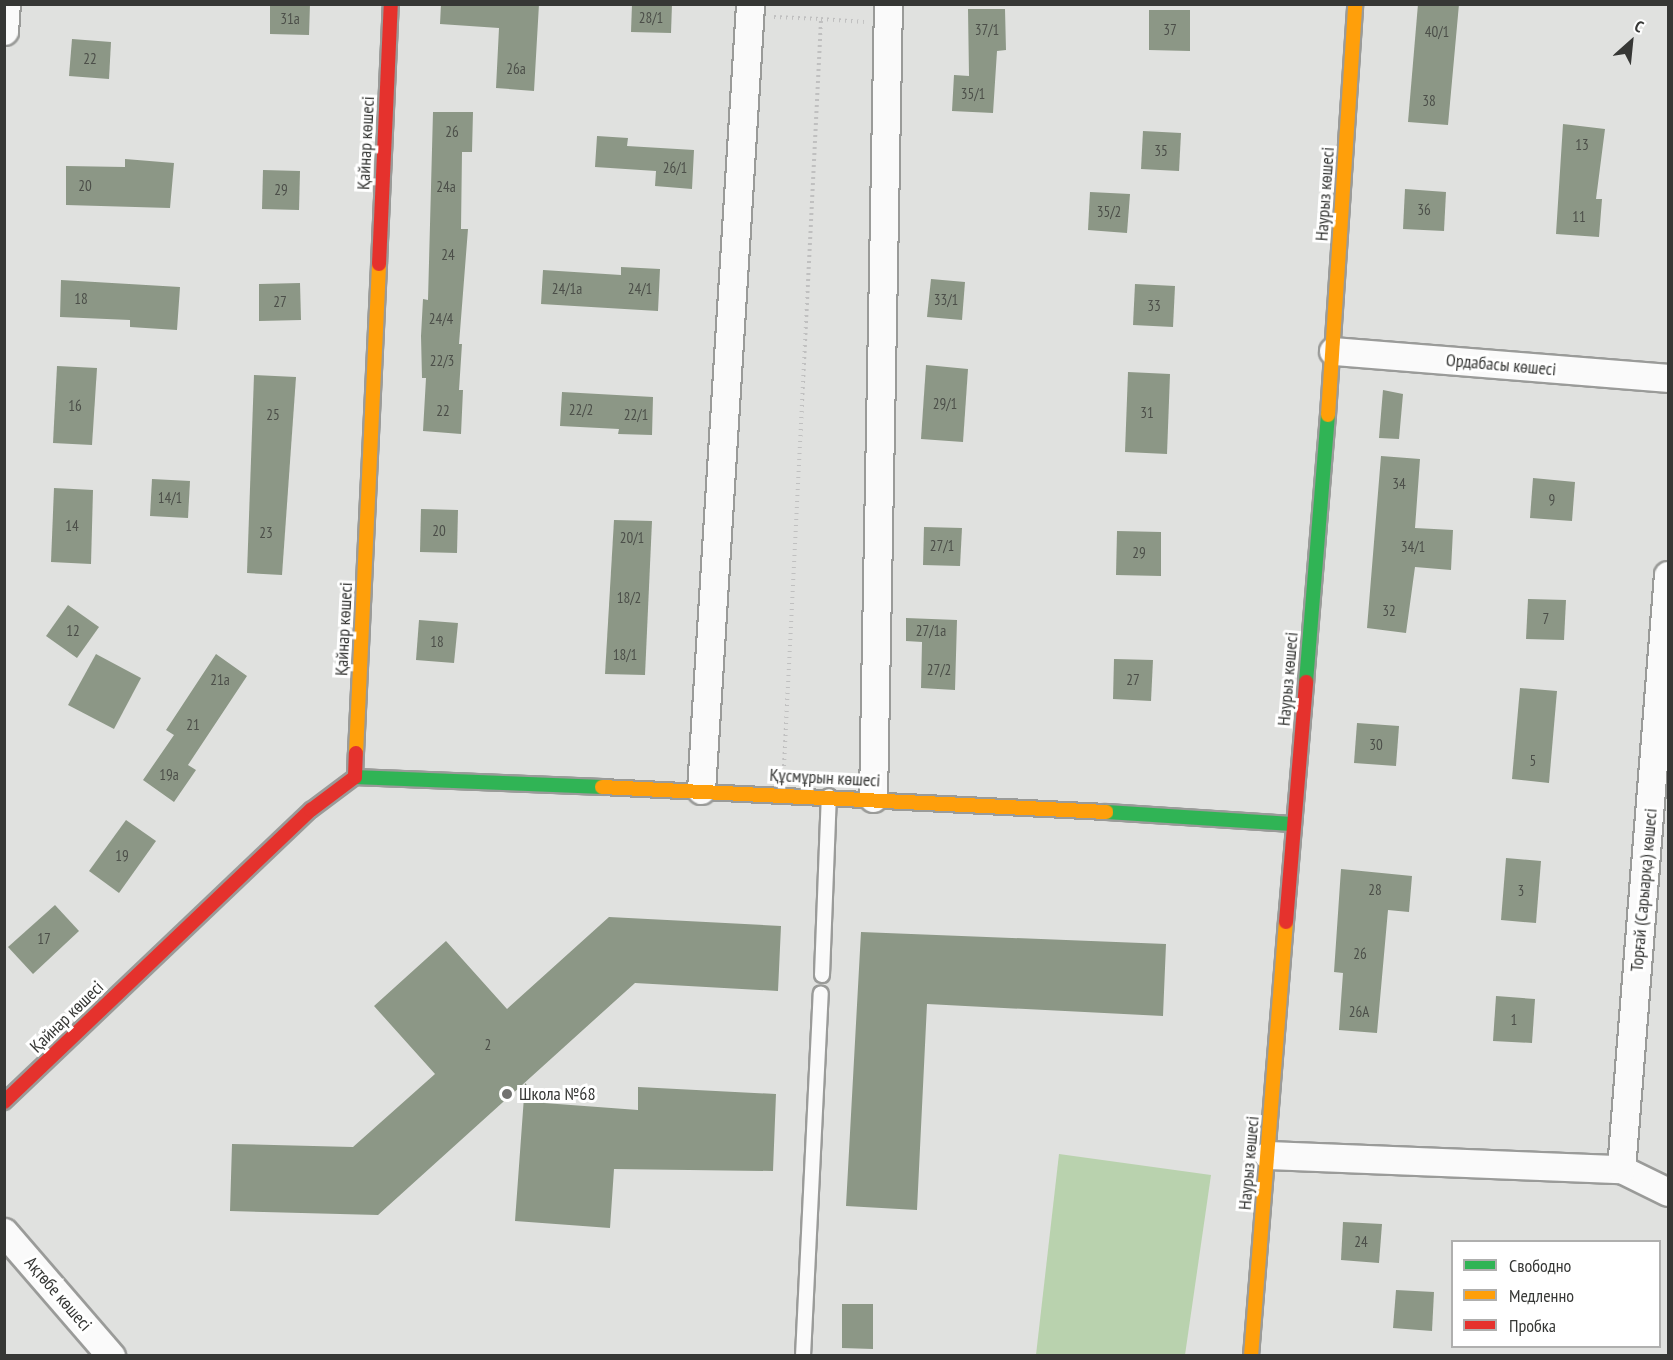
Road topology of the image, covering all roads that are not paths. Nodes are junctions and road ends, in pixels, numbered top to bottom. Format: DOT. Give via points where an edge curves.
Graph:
graph roads {
  1 [pos="6,4"];
  2 [pos="391,4"];
  3 [pos="1355,4"];
  4 [pos="750,10"];
  5 [pos="888,14"];
  6 [pos="4,31"];
  7 [pos="1333,351"];
  8 [pos="1668,378"];
  9 [pos="1668,574"];
  10 [pos="355,777"];
  11 [pos="1661,788"];
  12 [pos="701,790"];
  13 [pos="829,796"];
  14 [pos="873,798"];
  15 [pos="1293,824"];
  16 [pos="822,975"];
  17 [pos="821,993"];
  18 [pos="4,1102"];
  19 [pos="1268,1155"];
  20 [pos="1621,1169"];
  21 [pos="1668,1192"];
  22 [pos="4,1232"];
  23 [pos="111,1356"];
  24 [pos="803,1356"];
  25 [pos="1251,1356"];
  1 -- 6 [label="street"];
  2 -- 10 [label="street, Қайнар көшесі"];
  3 -- 7 [label="street, Наурыз көшесі"];
  4 -- 12 [label="street"];
  5 -- 14 [label="street"];
  7 -- 8 [label="street, Ордабасы көшесі"];
  7 -- 15 [label="street, Наурыз көшесі"];
  9 -- 11 [label="street, Торғай (Сарыарқа) көшесі"];
  10 -- 12 [label="street, Құсмұрын көшесі"];
  10 -- 18 [label="street, Қайнар көшесі" via="311,810"];
  11 -- 20 [label="street, Торғай (Сарыарқа) көшесі"];
  12 -- 13 [label="street, Құсмұрын көшесі"];
  13 -- 14 [label="street, Құсмұрын көшесі"];
  13 -- 16 [label="lane"];
  14 -- 15 [label="street, Құсмұрын көшесі"];
  15 -- 19 [label="street, Наурыз көшесі"];
  17 -- 24 [label="lane"];
  19 -- 20 [label="street"];
  19 -- 25 [label="street, Наурыз көшесі"];
  20 -- 21 [label="street"];
  22 -- 23 [label="street, Ақтөбе көшесі"];
}
